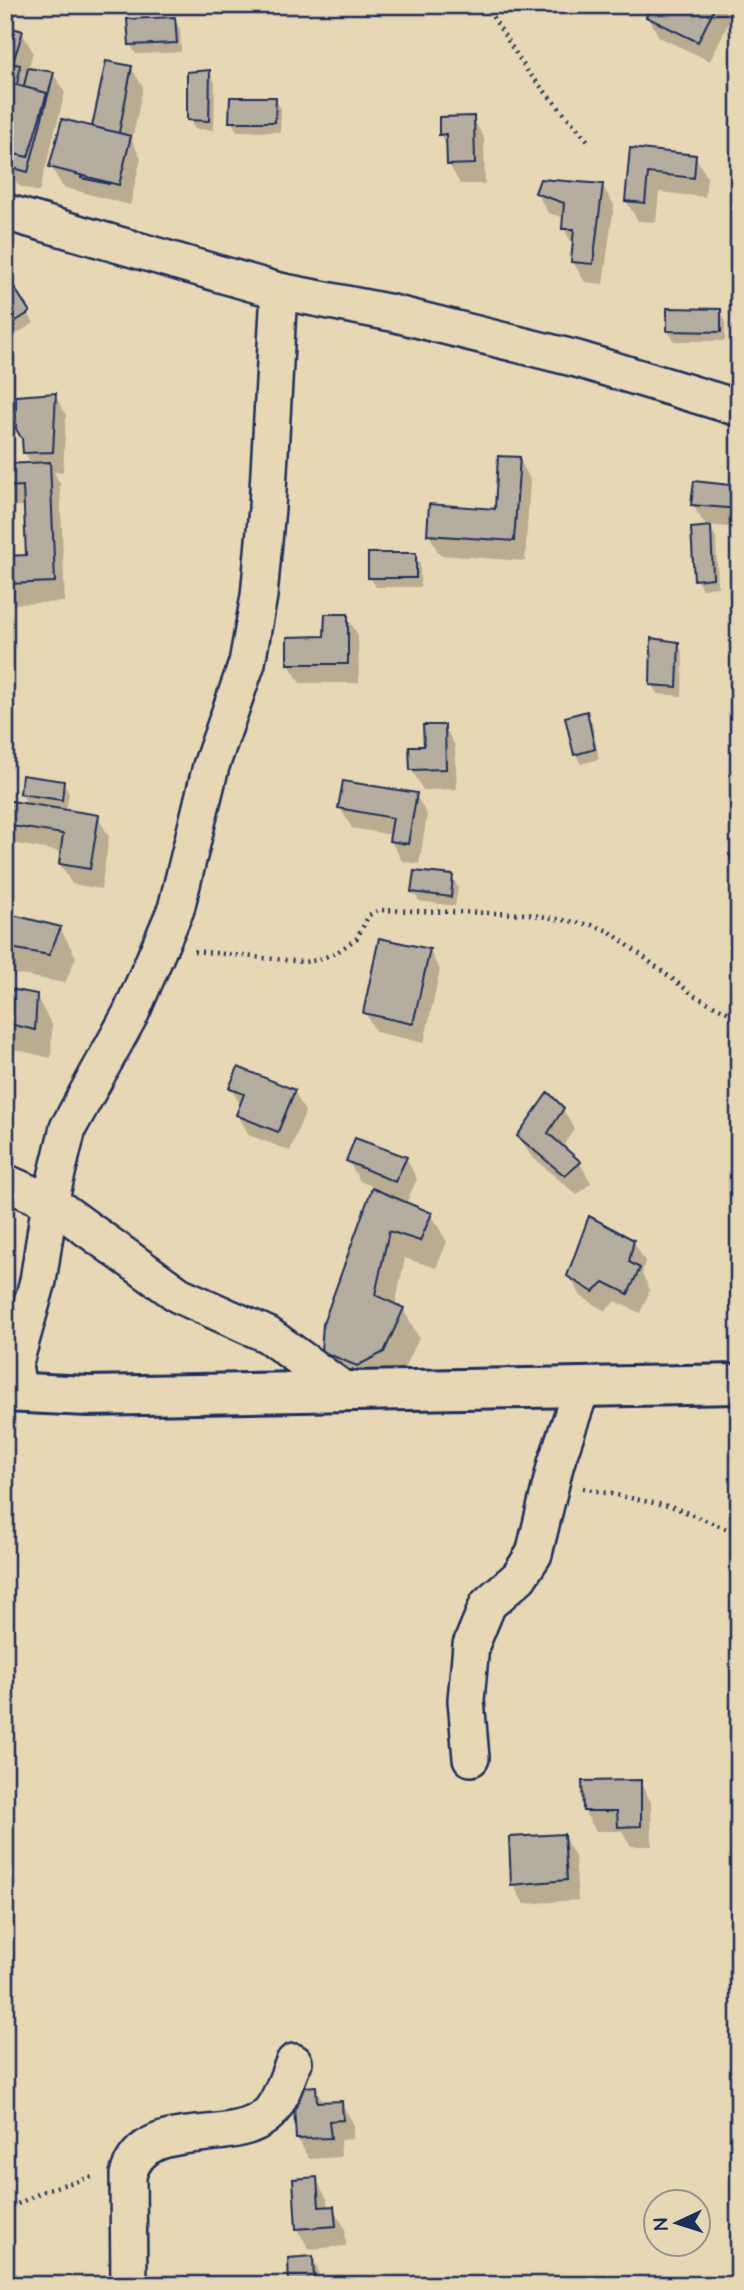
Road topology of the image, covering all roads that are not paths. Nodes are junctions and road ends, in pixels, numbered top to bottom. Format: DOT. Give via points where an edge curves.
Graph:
graph roads {
  1 [pos="5,212"];
  2 [pos="279,291"];
  3 [pos="739,408"];
  4 [pos="5,1182"];
  5 [pos="50,1202"];
  6 [pos="739,1384"];
  7 [pos="582,1387"];
  8 [pos="344,1390"];
  9 [pos="12,1392"];
  10 [pos="471,1758"];
  11 [pos="293,2063"];
  12 [pos="129,2285"];
  1 -- 2 [label="street"];
  2 -- 3 [label="street" via="392,313 577,359"];
  2 -- 5 [label="street" via="267,508 247,663 211,766 191,854 162,947 68,1128"];
  4 -- 5 [label="street"];
  5 -- 8 [label="street" via="179,1295 268,1335"];
  5 -- 9 [label="street" via="38,1281 14,1366"];
  6 -- 7 [label="street"];
  7 -- 8 [label="street"];
  7 -- 10 [label="street" via="531,1561 488,1604 471,1645 466,1700"];
  8 -- 9 [label="street" via="88,1396"];
  11 -- 12 [label="street" via="268,2115 229,2130 154,2143 134,2159 128,2175"];
}
